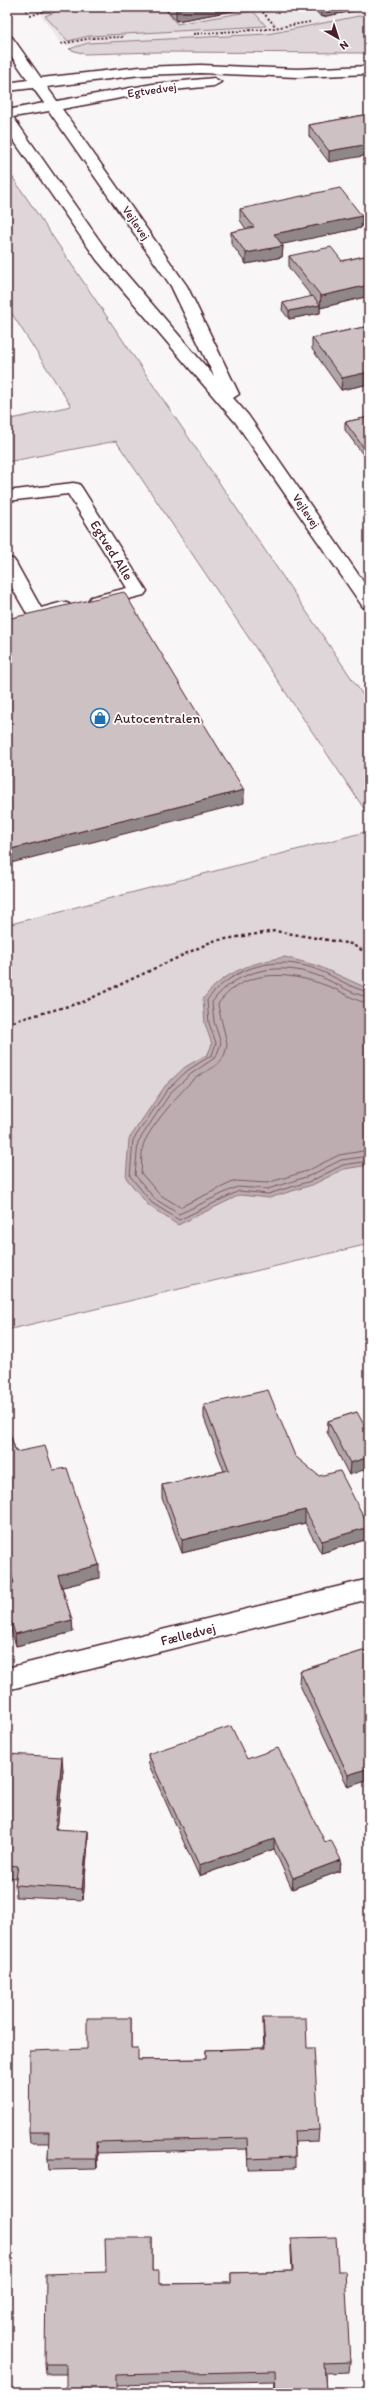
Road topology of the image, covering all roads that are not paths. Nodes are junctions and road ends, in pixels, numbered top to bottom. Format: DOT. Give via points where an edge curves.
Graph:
graph roads {
  1 [pos="7,40"];
  2 [pos="369,70"];
  3 [pos="297,73"];
  4 [pos="38,83"];
  5 [pos="7,87"];
  6 [pos="54,106"];
  7 [pos="7,114"];
  8 [pos="7,120"];
  9 [pos="242,419"];
  10 [pos="7,496"];
  11 [pos="7,563"];
  12 [pos="369,603"];
  13 [pos="369,1589"];
  14 [pos="7,1679"];
  1 -- 4 [label="street, Vejlevej"];
  2 -- 3 [label="street, Egtvedvej"];
  3 -- 4 [label="street, Egtvedvej" via="201,69 140,71"];
  3 -- 6 [label="street, Egtvedvej" via="153,88"];
  4 -- 5 [label="street"];
  4 -- 6 [label="street, Vejlevej"];
  6 -- 7 [label="street, Egtvedvej"];
  6 -- 9 [label="street, Vejlevej" via="180,286"];
  8 -- 9 [label="street, Vejlevej" via="103,257"];
  9 -- 12 [label="street, Vejlevej"];
  10 -- 11 [label="street, Egtved Alle" via="73,488 138,591 36,615"];
  13 -- 14 [label="street, Fælledvej"];
}
